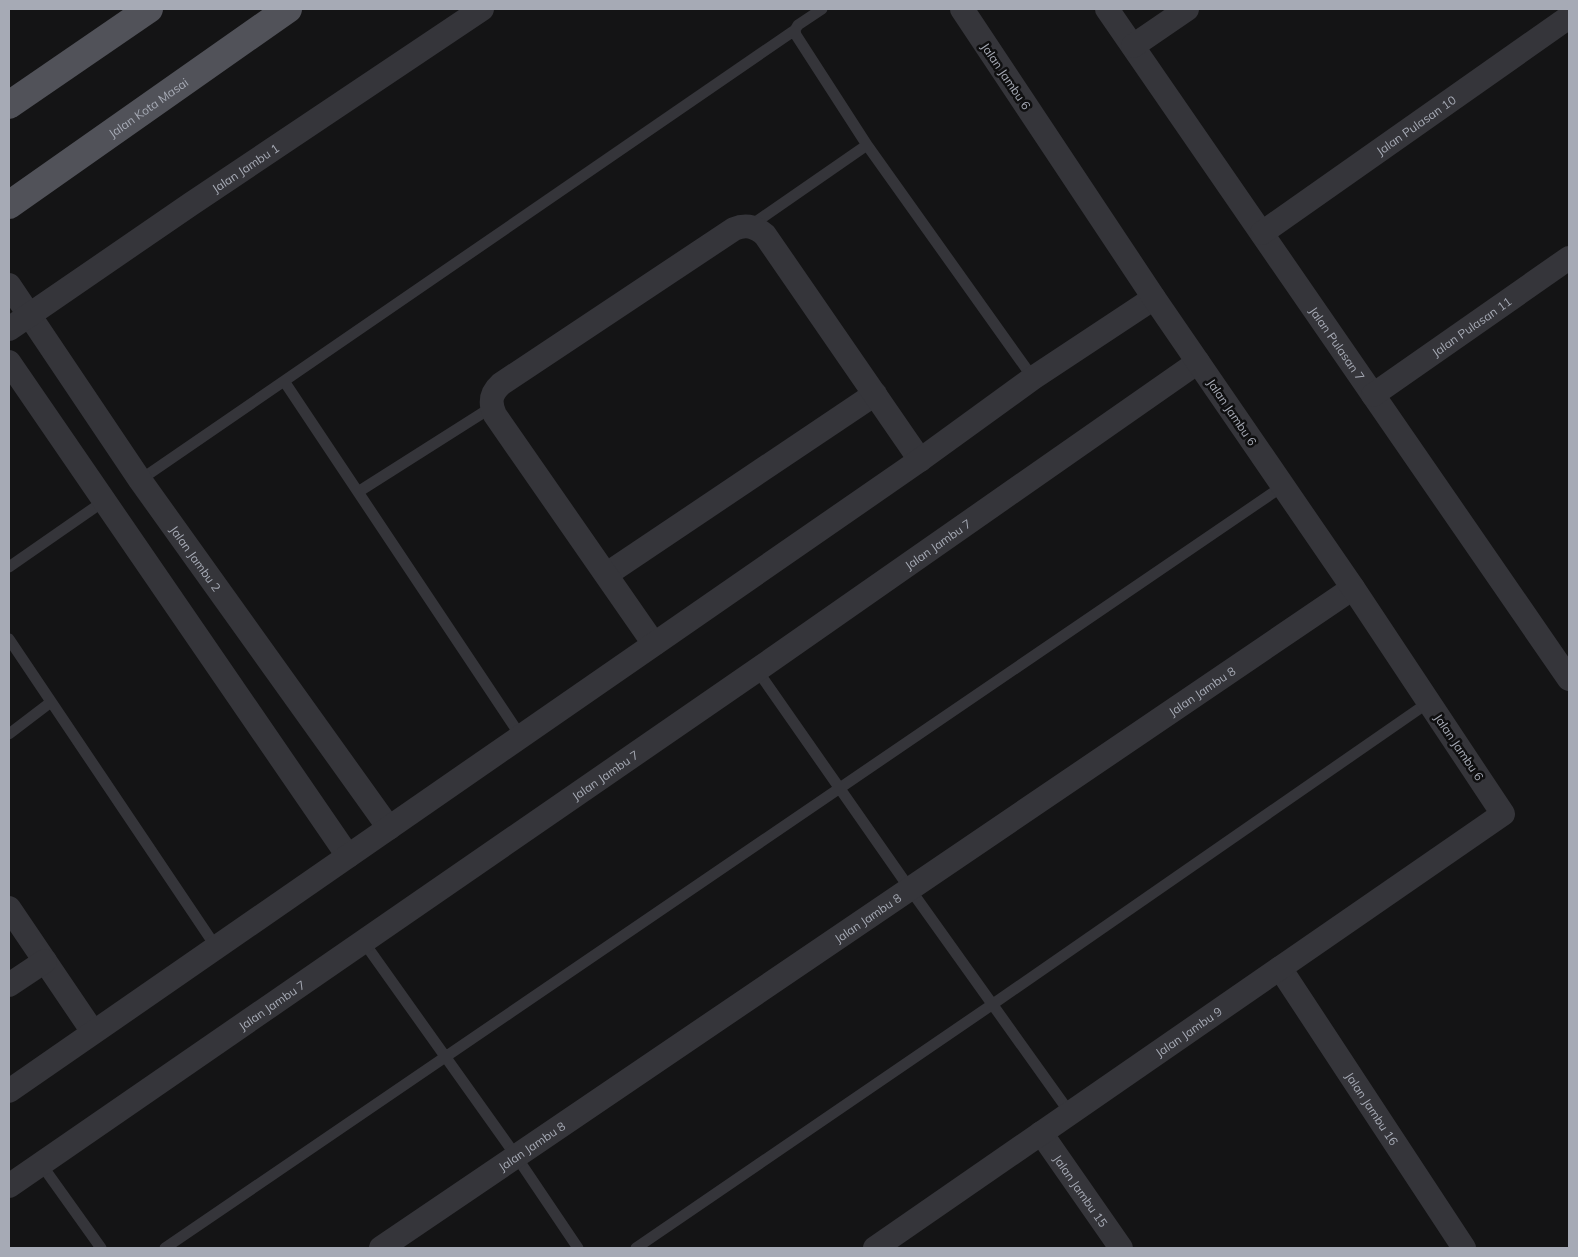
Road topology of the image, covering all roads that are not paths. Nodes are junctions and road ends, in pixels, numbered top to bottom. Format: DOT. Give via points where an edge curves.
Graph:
graph roads {
  1 [pos="149,9"];
  2 [pos="288,9"];
  3 [pos="482,9"];
  4 [pos="822,9"];
  5 [pos="962,9"];
  6 [pos="1107,9"];
  7 [pos="1187,9"];
  8 [pos="1569,18"];
  9 [pos="795,30"];
  10 [pos="1133,46"];
  11 [pos="9,105"];
  12 [pos="867,145"];
  13 [pos="9,206"];
  14 [pos="750,226"];
  15 [pos="1262,233"];
  16 [pos="1569,258"];
  17 [pos="9,285"];
  18 [pos="1154,298"];
  19 [pos="29,314"];
  20 [pos="9,329"];
  21 [pos="9,362"];
  22 [pos="1198,362"];
  23 [pos="1033,378"];
  24 [pos="284,381"];
  25 [pos="875,394"];
  26 [pos="1373,395"];
  27 [pos="492,407"];
  28 [pos="920,460"];
  29 [pos="140,480"];
  30 [pos="1283,486"];
  31 [pos="358,492"];
  32 [pos="104,501"];
  33 [pos="9,567"];
  34 [pos="607,574"];
  35 [pos="1353,588"];
  36 [pos="9,638"];
  37 [pos="654,644"];
  38 [pos="757,670"];
  39 [pos="1569,679"];
  40 [pos="51,702"];
  41 [pos="1429,702"];
  42 [pos="9,734"];
  43 [pos="520,735"];
  44 [pos="840,788"];
  45 [pos="1503,814"];
  46 [pos="389,828"];
  47 [pos="348,856"];
  48 [pos="910,889"];
  49 [pos="9,908"];
  50 [pos="364,942"];
  51 [pos="216,947"];
  52 [pos="45,961"];
  53 [pos="1280,968"];
  54 [pos="9,985"];
  55 [pos="993,1004"];
  56 [pos="93,1032"];
  57 [pos="446,1057"];
  58 [pos="9,1091"];
  59 [pos="1070,1114"];
  60 [pos="1041,1133"];
  61 [pos="516,1156"];
  62 [pos="41,1164"];
  63 [pos="9,1186"];
  64 [pos="101,1248"];
  65 [pos="166,1248"];
  66 [pos="381,1248"];
  67 [pos="578,1248"];
  68 [pos="636,1248"];
  69 [pos="875,1248"];
  70 [pos="1121,1248"];
  71 [pos="1464,1248"];
  1 -- 11 [label="main road"];
  2 -- 13 [label="main road, Jalan Kota Masai"];
  3 -- 19 [label="street, Jalan Jambu 1"];
  4 -- 9 [label="lane"];
  5 -- 18 [label="street, Jalan Jambu 6"];
  6 -- 10 [label="street, Jalan Pulasan 7"];
  7 -- 10 [label="street"];
  8 -- 15 [label="street, Jalan Pulasan 10"];
  9 -- 12 [label="lane"];
  9 -- 24 [label="lane"];
  10 -- 15 [label="street, Jalan Pulasan 7"];
  12 -- 14 [label="lane"];
  12 -- 23 [label="lane"];
  14 -- 25 [label="street" via="764,235"];
  14 -- 27 [label="street" via="734,229 501,384 495,390"];
  15 -- 26 [label="street, Jalan Pulasan 7"];
  16 -- 26 [label="street, Jalan Pulasan 11"];
  17 -- 19 [label="street, Jalan Jambu 2"];
  18 -- 22 [label="street, Jalan Jambu 6"];
  18 -- 23 [label="street"];
  19 -- 20 [label="street, Jalan Jambu 1"];
  19 -- 29 [label="street, Jalan Jambu 2"];
  21 -- 32 [label="street"];
  22 -- 30 [label="street, Jalan Jambu 6"];
  22 -- 38 [label="street, Jalan Jambu 7"];
  23 -- 28 [label="street"];
  24 -- 29 [label="lane"];
  24 -- 31 [label="lane"];
  25 -- 28 [label="street"];
  25 -- 34 [label="street"];
  26 -- 39 [label="street, Jalan Pulasan 7"];
  27 -- 31 [label="lane"];
  27 -- 34 [label="street"];
  28 -- 37 [label="street"];
  29 -- 46 [label="street, Jalan Jambu 2"];
  30 -- 35 [label="street, Jalan Jambu 6"];
  30 -- 44 [label="lane"];
  31 -- 43 [label="lane"];
  32 -- 33 [label="lane"];
  32 -- 47 [label="street"];
  34 -- 37 [label="street"];
  35 -- 41 [label="street, Jalan Jambu 6"];
  35 -- 48 [label="street, Jalan Jambu 8"];
  36 -- 40 [label="lane"];
  37 -- 43 [label="street"];
  38 -- 44 [label="lane"];
  38 -- 50 [label="street, Jalan Jambu 7"];
  40 -- 42 [label="lane"];
  40 -- 51 [label="lane"];
  41 -- 45 [label="street, Jalan Jambu 6"];
  41 -- 55 [label="lane"];
  43 -- 46 [label="street"];
  44 -- 48 [label="lane"];
  44 -- 57 [label="lane"];
  45 -- 53 [label="street, Jalan Jambu 9"];
  46 -- 47 [label="street"];
  47 -- 51 [label="street"];
  48 -- 55 [label="lane"];
  48 -- 61 [label="street, Jalan Jambu 8"];
  49 -- 52 [label="street"];
  50 -- 57 [label="lane"];
  50 -- 62 [label="street, Jalan Jambu 7"];
  51 -- 56 [label="street"];
  52 -- 54 [label="street"];
  52 -- 56 [label="street"];
  53 -- 59 [label="street, Jalan Jambu 9"];
  53 -- 71 [label="street, Jalan Jambu 16"];
  55 -- 59 [label="lane"];
  55 -- 68 [label="lane"];
  56 -- 58 [label="street"];
  57 -- 61 [label="lane"];
  57 -- 65 [label="lane"];
  59 -- 60 [label="street, Jalan Jambu 9"];
  60 -- 69 [label="street, Jalan Jambu 9"];
  60 -- 70 [label="street, Jalan Jambu 15"];
  61 -- 66 [label="street, Jalan Jambu 8"];
  61 -- 67 [label="lane"];
  62 -- 63 [label="street, Jalan Jambu 7"];
  62 -- 64 [label="lane"];
}
